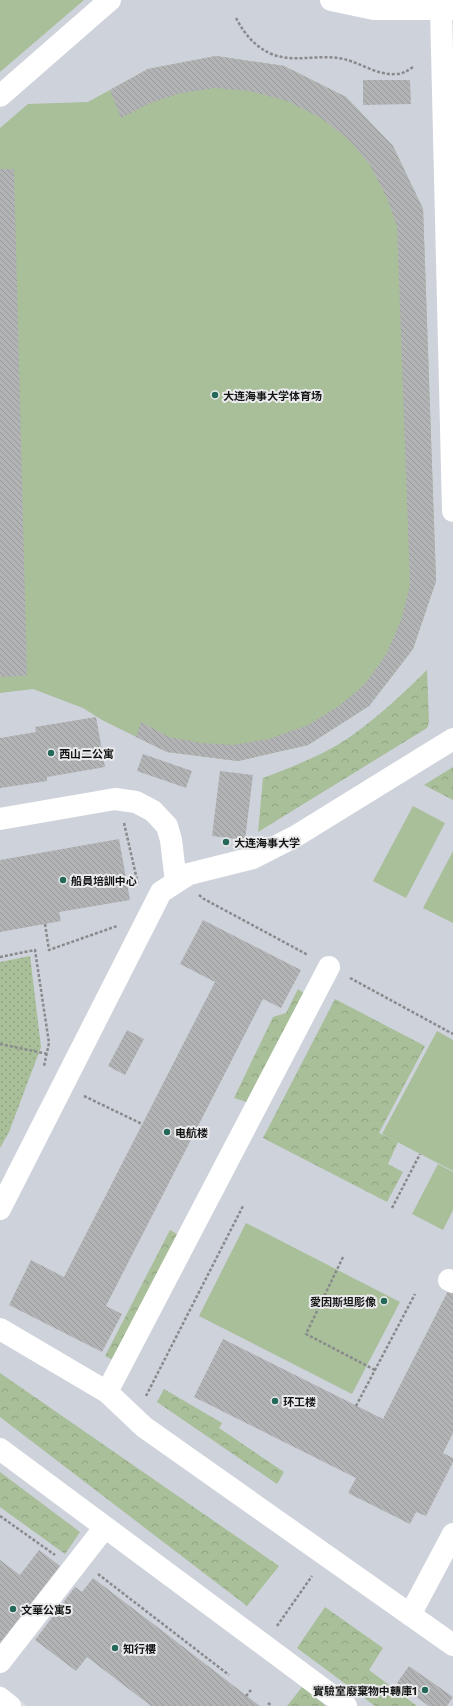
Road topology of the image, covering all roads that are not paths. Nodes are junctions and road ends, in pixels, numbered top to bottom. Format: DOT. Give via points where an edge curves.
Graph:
graph roads {
  1 [pos="110,0"];
  2 [pos="331,0"];
  3 [pos="421,0"];
  4 [pos="447,9"];
  5 [pos="0,96"];
  6 [pos="453,511"];
  7 [pos="453,739"];
  8 [pos="0,819"];
  9 [pos="176,882"];
  10 [pos="329,967"];
  11 [pos="0,1209"];
  12 [pos="0,1329"];
  13 [pos="107,1392"];
  14 [pos="0,1449"];
  15 [pos="105,1527"];
  16 [pos="453,1534"];
  17 [pos="410,1615"];
  18 [pos="453,1646"];
  19 [pos="0,1662"];
  20 [pos="0,1698"];
  21 [pos="10,1706"];
  22 [pos="346,1706"];
  1 -- 5 [label="street"];
  2 -- 4 [label="street" via="374,9"];
  3 -- 4 [label="street"];
  4 -- 6 [label="street"];
  7 -- 9 [label="street" via="296,836 253,858 189,874"];
  8 -- 9 [label="street" via="115,799 136,802 153,810 167,826 172,840"];
  9 -- 11 [label="street" via="161,892"];
  10 -- 13 [label="street"];
  12 -- 13 [label="street"];
  13 -- 17 [label="street" via="144,1427"];
  14 -- 15 [label="street"];
  15 -- 19 [label="street"];
  15 -- 22 [label="street"];
  16 -- 17 [label="street"];
  17 -- 18 [label="street"];
  20 -- 21 [label="street"];
}
